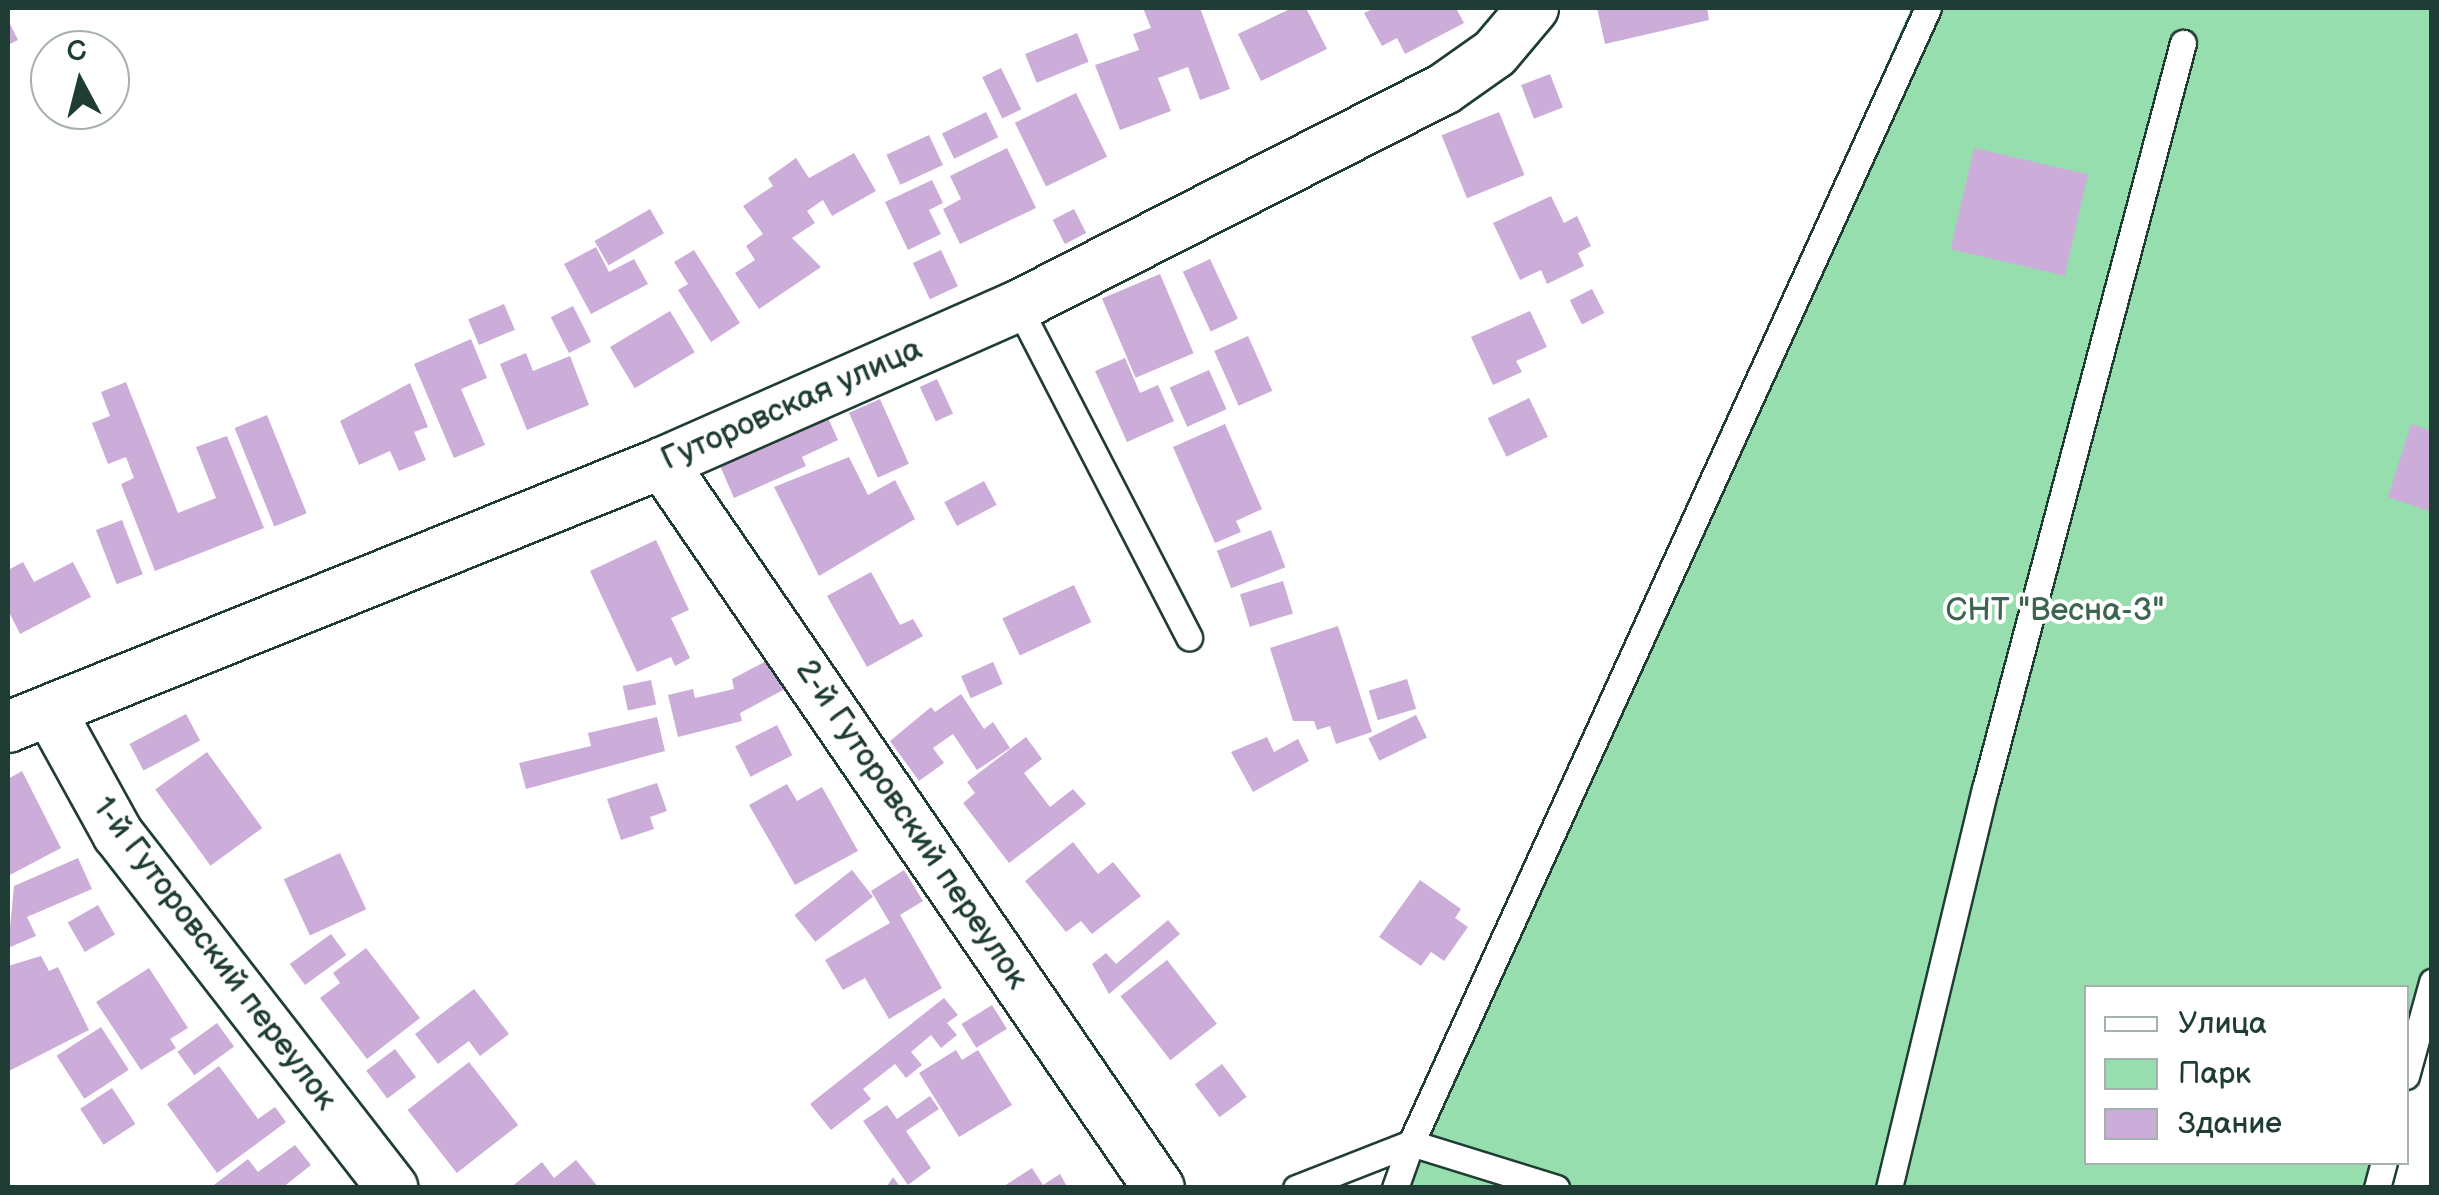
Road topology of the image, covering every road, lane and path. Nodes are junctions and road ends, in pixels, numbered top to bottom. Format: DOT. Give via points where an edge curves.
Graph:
graph roads {
  1 [pos="1533,8"];
  2 [pos="1928,8"];
  3 [pos="2183,43"];
  4 [pos="1018,306"];
  5 [pos="662,463"];
  6 [pos="1190,638"];
  7 [pos="29,719"];
  8 [pos="2432,982"];
  9 [pos="2409,1065"];
  10 [pos="1411,1143"];
  11 [pos="392,1188"];
  12 [pos="1159,1188"];
  13 [pos="1296,1188"];
  14 [pos="1395,1188"];
  15 [pos="1556,1188"];
  16 [pos="1889,1188"];
  1 -- 4 [label="street, Гуторовская улица" via="1495,53 1444,89"];
  2 -- 10 [label="lane"];
  3 -- 16 [label="lane" via="1984,789"];
  4 -- 5 [label="street, Гуторовская улица"];
  4 -- 6 [label="lane"];
  5 -- 7 [label="street, Гуторовская улица"];
  5 -- 12 [label="street, 2-й Гуторовский переулок"];
  7 -- 11 [label="street, 1-й Гуторовский переулок"];
  8 -- 9 [label="lane"];
  10 -- 13 [label="lane"];
  10 -- 14 [label="lane"];
  10 -- 15 [label="lane"];
}
